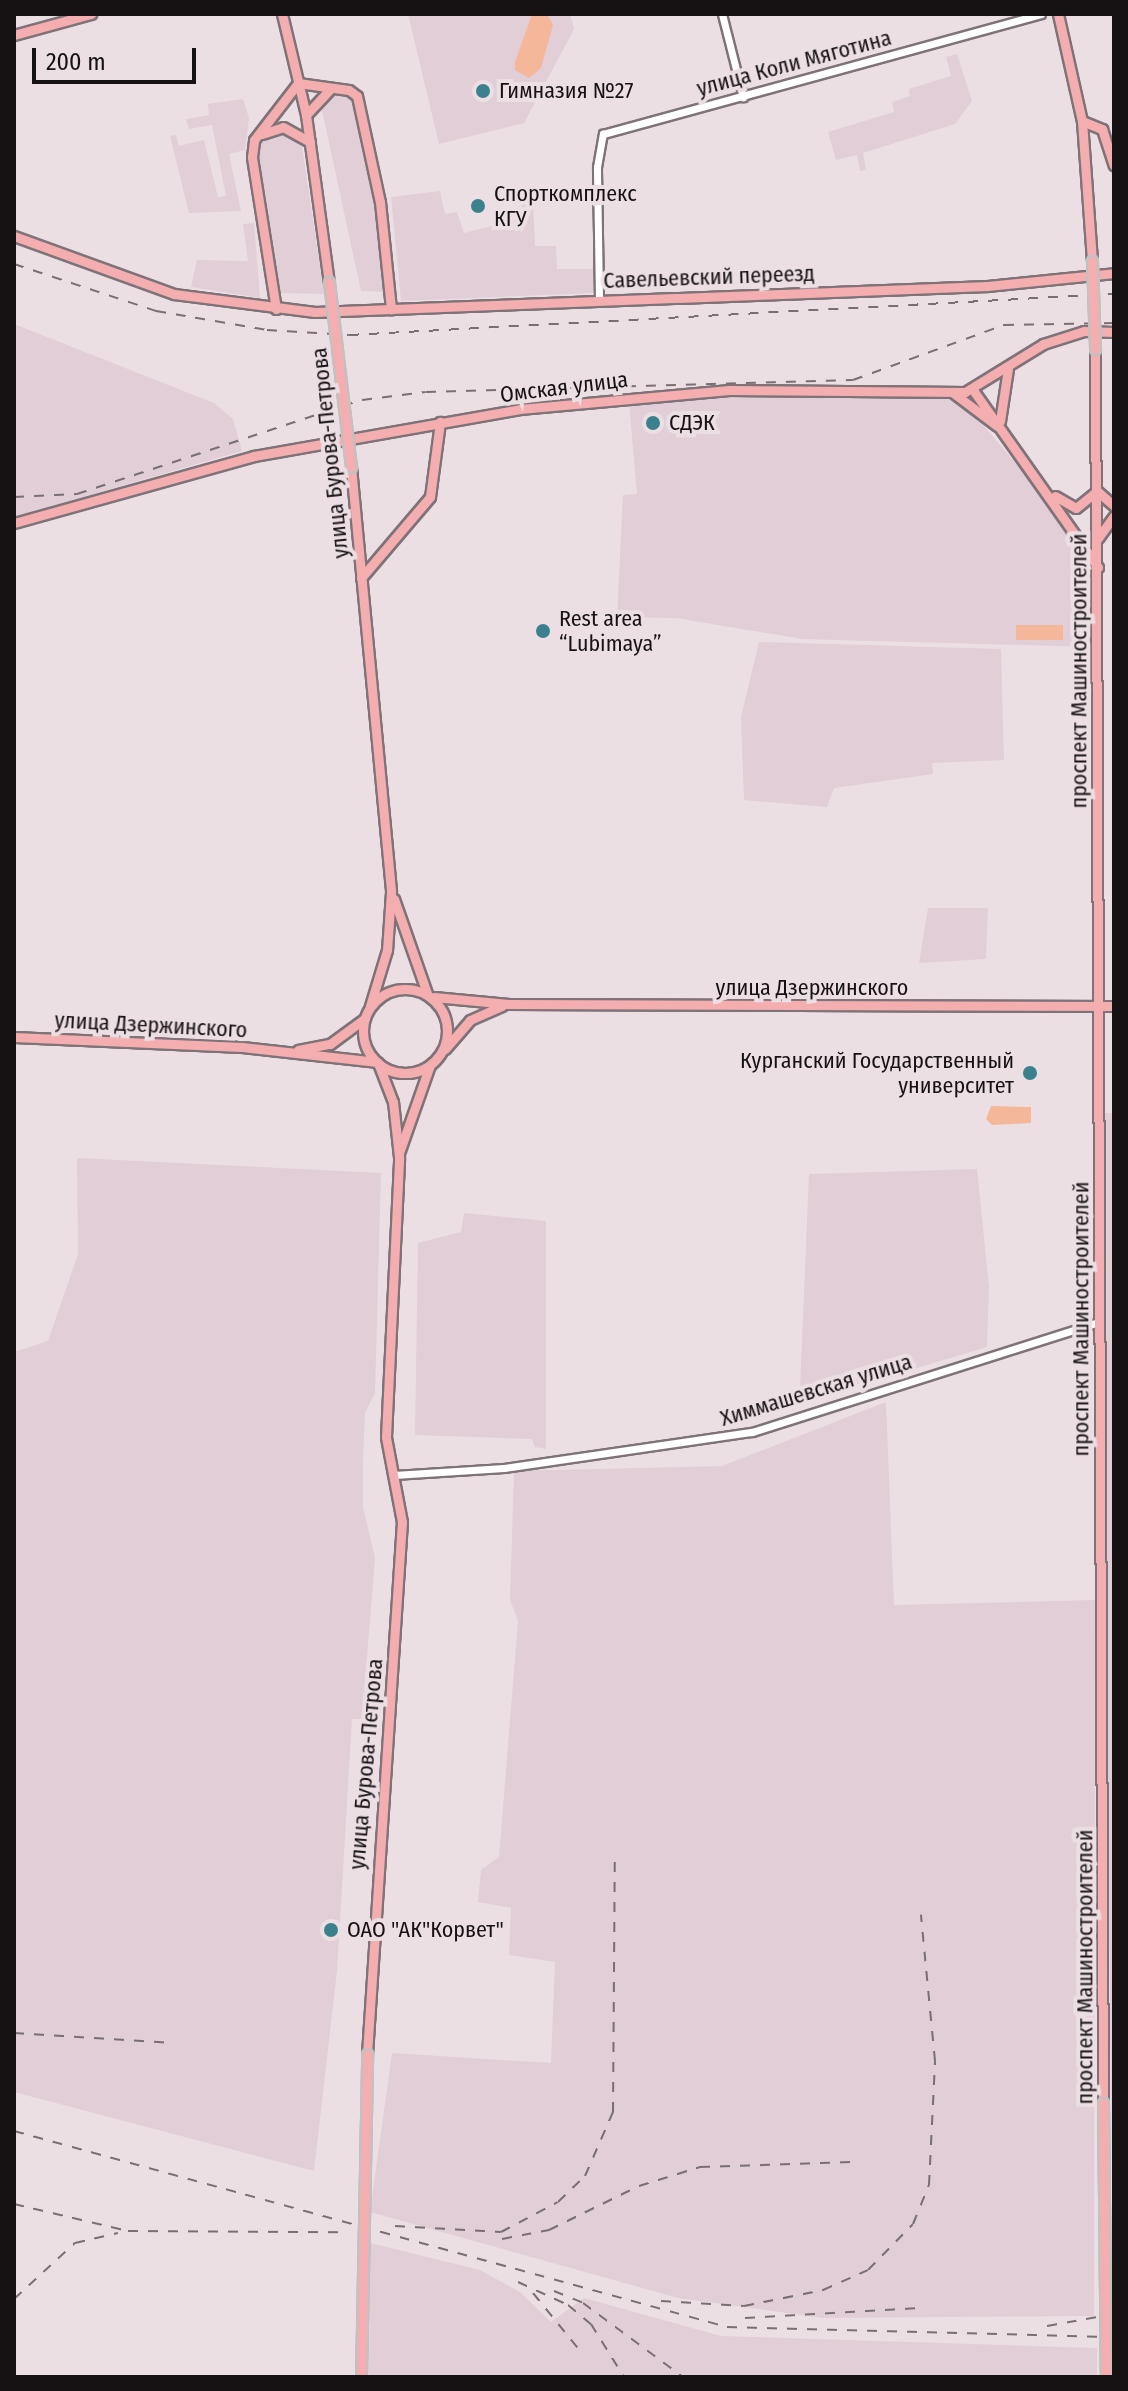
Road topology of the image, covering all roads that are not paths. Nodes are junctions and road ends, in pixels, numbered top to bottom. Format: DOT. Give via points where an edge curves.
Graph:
graph roads {
  1 [pos="91,14"];
  2 [pos="282,14"];
  3 [pos="722,14"];
  4 [pos="1041,14"];
  5 [pos="1058,14"];
  6 [pos="14,35"];
  7 [pos="298,83"];
  8 [pos="329,90"];
  9 [pos="743,97"];
  10 [pos="306,115"];
  11 [pos="1082,121"];
  12 [pos="258,136"];
  13 [pos="310,142"];
  14 [pos="1114,165"];
  15 [pos="14,236"];
  16 [pos="1109,274"];
  17 [pos="599,298"];
  18 [pos="276,309"];
  19 [pos="391,309"];
  20 [pos="1114,332"];
  21 [pos="1009,366"];
  22 [pos="973,390"];
  23 [pos="952,392"];
  24 [pos="440,422"];
  25 [pos="1001,428"];
  26 [pos="1047,489"];
  27 [pos="1097,491"];
  28 [pos="1114,506"];
  29 [pos="1114,516"];
  30 [pos="14,523"];
  31 [pos="1098,538"];
  32 [pos="381,555"];
  33 [pos="359,556"];
  34 [pos="1098,567"];
  35 [pos="361,578"];
  36 [pos="391,892"];
  37 [pos="431,995"];
  38 [pos="509,1004"];
  39 [pos="370,1006"];
  40 [pos="1096,1006"];
  41 [pos="1114,1006"];
  42 [pos="364,1019"];
  43 [pos="14,1037"];
  44 [pos="286,1052"];
  45 [pos="440,1054"];
  46 [pos="377,1063"];
  47 [pos="430,1065"];
  48 [pos="399,1157"];
  49 [pos="1099,1322"];
  50 [pos="394,1475"];
  51 [pos="361,2377"];
  52 [pos="1106,2377"];
  1 -- 6 [label="main road"];
  2 -- 7 [label="main road, улица Бурова-Петрова"];
  3 -- 9 [label="street"];
  4 -- 9 [label="street, улица Коли Мяготина"];
  5 -- 11 [label="main road, проспект Машиностроителей"];
  7 -- 8 [label="main road"];
  7 -- 10 [label="main road, улица Бурова-Петрова"];
  7 -- 12 [label="main road"];
  8 -- 10 [label="main road"];
  8 -- 19 [label="main road" via="357,96 380,202"];
  9 -- 17 [label="street, улица Коли Мяготина" via="603,134 597,167"];
  10 -- 13 [label="main road, улица Бурова-Петрова"];
  11 -- 14 [label="main road" via="1098,123"];
  11 -- 27 [label="main road, проспект Машиностроителей, bridge" via="1092,261"];
  12 -- 13 [label="main road" via="283,127"];
  12 -- 18 [label="main road" via="252,157"];
  13 -- 33 [label="main road, улица Бурова-Петрова, bridge"];
  15 -- 18 [label="main road, Савельевский переезд" via="134,284"];
  16 -- 17 [label="main road, Савельевский переезд" via="987,286"];
  17 -- 19 [label="main road, Савельевский переезд"];
  18 -- 19 [label="main road, Савельевский переезд"];
  20 -- 21 [label="main road, Омская улица" via="1069,334"];
  21 -- 22 [label="main road, Омская улица"];
  21 -- 25 [label="main road" via="1000,397"];
  22 -- 23 [label="main road, Омская улица"];
  22 -- 25 [label="main road"];
  23 -- 24 [label="main road, Омская улица" via="860,388 655,394"];
  23 -- 25 [label="main road"];
  24 -- 30 [label="main road, Омская улица" via="254,456"];
  24 -- 32 [label="main road" via="430,497"];
  25 -- 26 [label="main road"];
  26 -- 27 [label="main road" via="1076,508"];
  26 -- 34 [label="main road"];
  27 -- 28 [label="main road"];
  27 -- 31 [label="main road, проспект Машиностроителей"];
  29 -- 31 [label="main road"];
  31 -- 34 [label="main road, проспект Машиностроителей"];
  32 -- 33 [label="main road"];
  32 -- 35 [label="main road"];
  33 -- 35 [label="main road, улица Бурова-Петрова"];
  34 -- 40 [label="main road, проспект Машиностроителей"];
  35 -- 36 [label="main road, улица Бурова-Петрова"];
  36 -- 37 [label="main road, улица Бурова-Петрова"];
  36 -- 39 [label="main road, улица Бурова-Петрова" via="387,950"];
  37 -- 38 [label="main road, улица Дзержинского"];
  37 -- 39 [label="main road" via="398,989"];
  37 -- 45 [label="main road" via="447,1026"];
  38 -- 40 [label="main road, улица Дзержинского"];
  38 -- 45 [label="main road, улица Дзержинского" via="470,1020"];
  39 -- 42 [label="main road"];
  40 -- 41 [label="main road, улица Дзержинского"];
  40 -- 49 [label="main road, проспект Машиностроителей"];
  42 -- 44 [label="main road, улица Дзержинского" via="330,1044"];
  42 -- 46 [label="main road" via="366,1048"];
  43 -- 44 [label="main road, улица Дзержинского"];
  44 -- 46 [label="main road, улица Дзержинского"];
  45 -- 47 [label="main road"];
  46 -- 47 [label="main road" via="401,1073"];
  46 -- 48 [label="main road, улица Бурова-Петрова" via="393,1102"];
  47 -- 48 [label="main road, улица Бурова-Петрова"];
  48 -- 50 [label="main road, улица Бурова-Петрова" via="386,1437"];
  49 -- 50 [label="street, Химмашевская улица" via="752,1432 504,1468"];
  49 -- 52 [label="main road, проспект Машиностроителей, bridge"];
  50 -- 51 [label="main road, улица Бурова-Петрова, bridge" via="401,1544 371,1921"];
}
